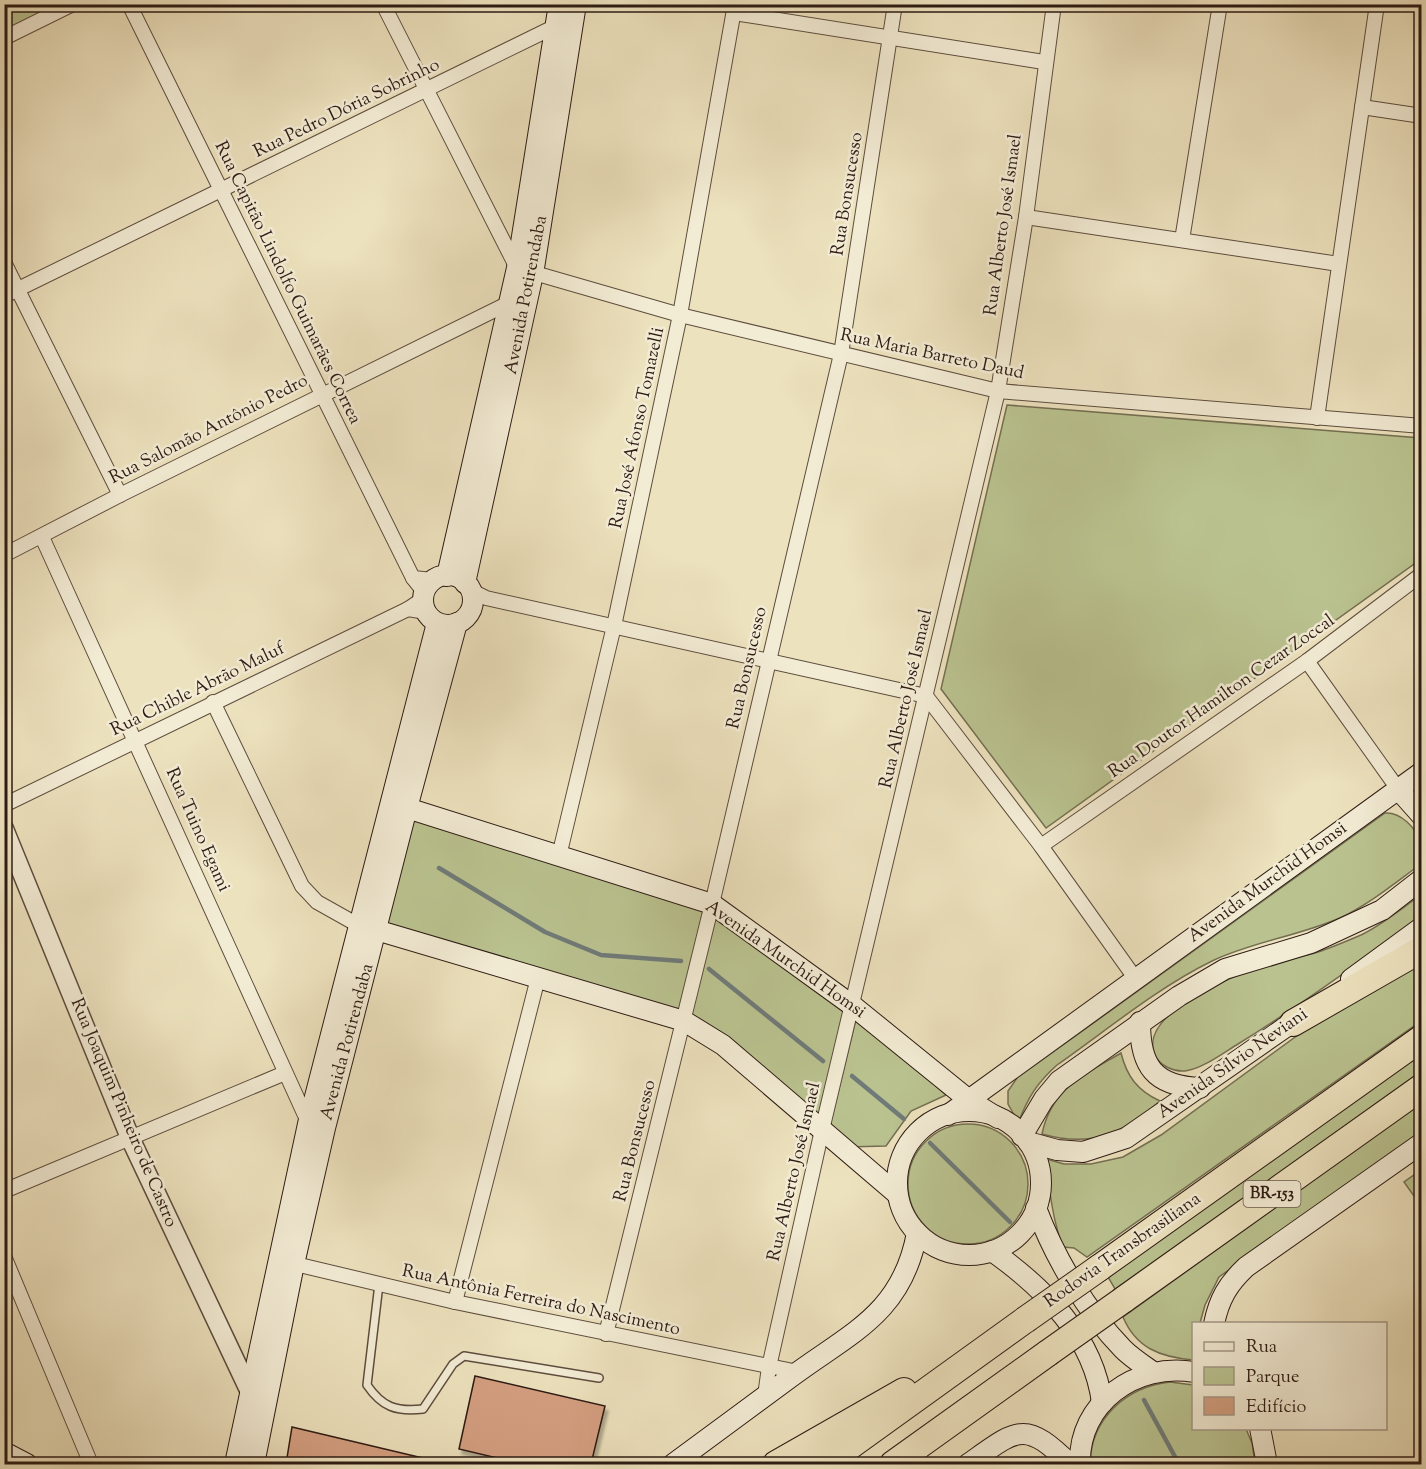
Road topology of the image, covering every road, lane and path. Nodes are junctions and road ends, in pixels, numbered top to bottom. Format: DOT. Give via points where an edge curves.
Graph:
graph roads {
  1 [pos="73,4"];
  2 [pos="129,4"];
  3 [pos="383,4"];
  4 [pos="559,4"];
  5 [pos="896,4"];
  6 [pos="1054,4"];
  7 [pos="1220,4"];
  8 [pos="1377,4"];
  9 [pos="735,9"];
  10 [pos="576,11"];
  11 [pos="557,26"];
  12 [pos="891,36"];
  13 [pos="4,38"];
  14 [pos="1044,62"];
  15 [pos="425,90"];
  16 [pos="1362,107"];
  17 [pos="1422,116"];
  18 [pos="221,190"];
  19 [pos="1026,217"];
  20 [pos="1182,240"];
  21 [pos="4,262"];
  22 [pos="1338,264"];
  23 [pos="525,271"];
  24 [pos="18,289"];
  25 [pos="4,296"];
  26 [pos="529,296"];
  27 [pos="510,302"];
  28 [pos="680,315"];
  29 [pos="841,354"];
  30 [pos="998,391"];
  31 [pos="322,394"];
  32 [pos="1317,418"];
  33 [pos="1422,426"];
  34 [pos="120,495"];
  35 [pos="42,537"];
  36 [pos="4,555"];
  37 [pos="1422,574"];
  38 [pos="442,595"];
  39 [pos="614,626"];
  40 [pos="768,661"];
  41 [pos="1307,661"];
  42 [pos="926,696"];
  43 [pos="213,702"];
  44 [pos="136,739"];
  45 [pos="1422,772"];
  46 [pos="1398,789"];
  47 [pos="4,805"];
  48 [pos="407,808"];
  49 [pos="1422,816"];
  50 [pos="4,829"];
  51 [pos="1041,846"];
  52 [pos="559,856"];
  53 [pos="1422,879"];
  54 [pos="712,904"];
  55 [pos="1422,927"];
  56 [pos="368,928"];
  57 [pos="1422,949"];
  58 [pos="538,978"];
  59 [pos="1136,978"];
  60 [pos="853,1006"];
  61 [pos="684,1021"];
  62 [pos="1140,1022"];
  63 [pos="1293,1023"];
  64 [pos="1422,1038"];
  65 [pos="285,1073"];
  66 [pos="1422,1087"];
  67 [pos="1200,1088"];
  68 [pos="969,1100"];
  69 [pos="948,1115"];
  70 [pos="998,1118"];
  71 [pos="317,1126"];
  72 [pos="822,1130"];
  73 [pos="1025,1139"];
  74 [pos="131,1140"];
  75 [pos="1422,1143"];
  76 [pos="4,1191"];
  77 [pos="897,1194"];
  78 [pos="1036,1208"];
  79 [pos="917,1233"];
  80 [pos="992,1251"];
  81 [pos="4,1257"];
  82 [pos="286,1262"];
  83 [pos="379,1284"];
  84 [pos="455,1302"];
  85 [pos="1214,1322"];
  86 [pos="606,1334"];
  87 [pos="769,1367"];
  88 [pos="798,1372"];
  89 [pos="1153,1372"];
  90 [pos="1192,1372"];
  91 [pos="599,1378"];
  92 [pos="946,1378"];
  93 [pos="250,1392"];
  94 [pos="765,1396"];
  95 [pos="1102,1403"];
  96 [pos="262,1420"];
  97 [pos="1262,1436"];
  98 [pos="4,1452"];
  99 [pos="27,1464"];
  100 [pos="91,1464"];
  101 [pos="235,1464"];
  102 [pos="254,1464"];
  103 [pos="673,1464"];
  104 [pos="776,1464"];
  105 [pos="825,1464"];
  106 [pos="893,1464"];
  107 [pos="968,1464"];
  108 [pos="1070,1464"];
  109 [pos="1080,1464"];
  110 [pos="1267,1464"];
  111 [pos="1281,1464"];
  1 -- 13 [label="street"];
  2 -- 18 [label="street, Rua Capitão Lindolfo Guimarães Correa"];
  3 -- 15 [label="street"];
  4 -- 11 [label="main road, Avenida Potirendaba"];
  5 -- 12 [label="street, Rua Bonsucesso"];
  6 -- 14 [label="street, Rua Alberto José Ismael"];
  7 -- 20 [label="street"];
  8 -- 16 [label="street"];
  9 -- 12 [label="street"];
  9 -- 28 [label="street, Rua José Afonso Tomazelli"];
  10 -- 11 [label="street, Rua Pedro Dória Sobrinho"];
  10 -- 23 [label="main road, Avenida Potirendaba"];
  11 -- 15 [label="street, Rua Pedro Dória Sobrinho"];
  11 -- 23 [label="main road, Avenida Potirendaba"];
  12 -- 14 [label="street"];
  12 -- 29 [label="street, Rua Bonsucesso"];
  14 -- 19 [label="street, Rua Alberto José Ismael"];
  15 -- 18 [label="street, Rua Pedro Dória Sobrinho"];
  15 -- 23 [label="street"];
  16 -- 17 [label="street"];
  16 -- 22 [label="street"];
  18 -- 24 [label="street, Rua Pedro Dória Sobrinho"];
  18 -- 31 [label="street, Rua Capitão Lindolfo Guimarães Correa"];
  19 -- 20 [label="street"];
  19 -- 30 [label="street, Rua Alberto José Ismael"];
  20 -- 22 [label="street"];
  21 -- 24 [label="street"];
  22 -- 32 [label="street"];
  23 -- 26 [label="main road, Avenida Potirendaba"];
  23 -- 27 [label="main road, Avenida Potirendaba"];
  23 -- 28 [label="street, Rua Maria Barreto Daud"];
  24 -- 25 [label="street, Rua Pedro Dória Sobrinho"];
  24 -- 34 [label="street"];
  26 -- 27 [label="street, Rua Salomão Antônio Pedro"];
  26 -- 38 [label="main road, Avenida Potirendaba"];
  27 -- 31 [label="street, Rua Salomão Antônio Pedro"];
  27 -- 38 [label="main road, Avenida Potirendaba"];
  28 -- 29 [label="street, Rua Maria Barreto Daud"];
  28 -- 39 [label="street, Rua José Afonso Tomazelli"];
  29 -- 30 [label="street, Rua Maria Barreto Daud"];
  29 -- 40 [label="street, Rua Bonsucesso"];
  30 -- 32 [label="street, Rua Maria Barreto Daud"];
  30 -- 42 [label="street, Rua Alberto José Ismael"];
  31 -- 34 [label="street, Rua Salomão Antônio Pedro"];
  31 -- 38 [label="street, Rua Capitão Lindolfo Guimarães Correa"];
  32 -- 33 [label="street, Rua Maria Barreto Daud"];
  34 -- 35 [label="street, Rua Salomão Antônio Pedro"];
  35 -- 36 [label="street, Rua Salomão Antônio Pedro"];
  35 -- 44 [label="street, Rua Tuino Egami"];
  37 -- 41 [label="street, Rua Doutor Hamilton Cezar Zoccal"];
  38 -- 39 [label="street"];
  38 -- 43 [label="street, Rua Chible Abrão Maluf"];
  38 -- 48 [label="main road, Avenida Potirendaba" via="448,625 458,623"];
  38 -- 56 [label="main road, Avenida Potirendaba"];
  39 -- 40 [label="street"];
  39 -- 52 [label="street, Rua José Afonso Tomazelli"];
  40 -- 42 [label="street"];
  40 -- 54 [label="street, Rua Bonsucesso"];
  41 -- 46 [label="street"];
  41 -- 51 [label="street, Rua Doutor Hamilton Cezar Zoccal"];
  42 -- 51 [label="street"];
  42 -- 60 [label="street, Rua Alberto José Ismael"];
  43 -- 44 [label="street, Rua Chible Abrão Maluf"];
  43 -- 56 [label="street" via="302,886 317,902"];
  44 -- 47 [label="street, Rua Chible Abrão Maluf"];
  44 -- 65 [label="street, Rua Tuino Egami"];
  45 -- 46 [label="main road, Avenida Murchid Homsi"];
  46 -- 49 [label="main road"];
  46 -- 59 [label="main road, Avenida Murchid Homsi"];
  48 -- 52 [label="main road, Avenida Murchid Homsi"];
  48 -- 56 [label="main road, Avenida Potirendaba"];
  50 -- 74 [label="street, Rua Joaquim Pinheiro de Castro"];
  51 -- 59 [label="street"];
  52 -- 54 [label="main road, Avenida Murchid Homsi"];
  53 -- 62 [label="main road" via="1382,910 1311,944 1226,969"];
  54 -- 60 [label="main road, Avenida Murchid Homsi"];
  54 -- 61 [label="street, Rua Bonsucesso"];
  55 -- 63 [label="main road, Avenida Sílvio Neviani"];
  56 -- 58 [label="main road"];
  56 -- 71 [label="main road, Avenida Potirendaba"];
  57 -- 63 [label="highway"];
  58 -- 61 [label="main road"];
  58 -- 84 [label="street"];
  59 -- 68 [label="main road, Avenida Murchid Homsi"];
  60 -- 68 [label="main road, Avenida Murchid Homsi"];
  60 -- 72 [label="street, Rua Alberto José Ismael"];
  61 -- 72 [label="main road" via="723,1045"];
  61 -- 86 [label="street, Rua Bonsucesso"];
  62 -- 67 [label="main road" via="1140,1047 1147,1065 1161,1079 1179,1087"];
  62 -- 73 [label="main road" via="1059,1081 1044,1099"];
  63 -- 67 [label="main road, Avenida Sílvio Neviani"];
  64 -- 92 [label="highway, Rodovia Transbrasiliana / BR-153, bridge"];
  65 -- 71 [label="street, Rua Tuino Egami"];
  65 -- 74 [label="street"];
  66 -- 106 [label="highway, BR-153, bridge"];
  67 -- 73 [label="main road, Avenida Sílvio Neviani" via="1126,1138 1102,1148 1066,1151"];
  68 -- 69 [label="main road, Avenida Murchid Homsi"];
  68 -- 70 [label="main road, Avenida Murchid Homsi"];
  69 -- 70 [label="main road" via="970,1112"];
  69 -- 77 [label="main road" via="927,1125 911,1140 898,1171"];
  70 -- 73 [label="main road"];
  71 -- 82 [label="main road, Avenida Potirendaba"];
  72 -- 77 [label="main road"];
  72 -- 87 [label="street, Rua Alberto José Ismael"];
  73 -- 78 [label="main road" via="1040,1174"];
  74 -- 76 [label="street"];
  74 -- 93 [label="street, Rua Joaquim Pinheiro de Castro"];
  75 -- 85 [label="main road" via="1246,1267 1227,1286"];
  77 -- 79 [label="main road"];
  78 -- 80 [label="main road" via="1014,1239"];
  78 -- 89 [label="main road" via="1054,1251 1090,1307 1124,1350"];
  79 -- 80 [label="main road" via="936,1247 958,1254"];
  79 -- 88 [label="main road" via="913,1255 883,1307 865,1327"];
  80 -- 95 [label="main road" via="1027,1276 1071,1323 1099,1382"];
  81 -- 100 [label="street"];
  82 -- 83 [label="street, Rua Antônia Ferreira do Nascimento"];
  82 -- 93 [label="main road, Avenida Potirendaba"];
  82 -- 96 [label="main road, Avenida Potirendaba"];
  83 -- 84 [label="street, Rua Antônia Ferreira do Nascimento"];
  83 -- 91 [label="lane" via="367,1384 378,1402 405,1411 423,1410 453,1364 464,1356"];
  84 -- 86 [label="street, Rua Antônia Ferreira do Nascimento"];
  86 -- 87 [label="street, Rua Antônia Ferreira do Nascimento"];
  87 -- 88 [label="street, Rua Antônia Ferreira do Nascimento"];
  87 -- 94 [label="street, Rua Alberto José Ismael"];
  88 -- 94 [label="main road"];
  89 -- 90 [label="main road"];
  89 -- 95 [label="main road" via="1125,1383"];
  92 -- 104 [label="highway" via="932,1376"];
  92 -- 105 [label="highway, Rodovia Transbrasiliana / BR-153"];
  93 -- 96 [label="main road"];
  93 -- 101 [label="main road, Avenida Potirendaba"];
  94 -- 103 [label="main road"];
  95 -- 109 [label="main road" via="1086,1429"];
  96 -- 102 [label="main road, Avenida Potirendaba"];
  97 -- 110 [label="main road"];
  97 -- 111 [label="main road"];
  98 -- 99 [label="main road"];
  107 -- 108 [label="main road" via="1001,1441 1023,1433 1037,1435 1051,1444"];
}
